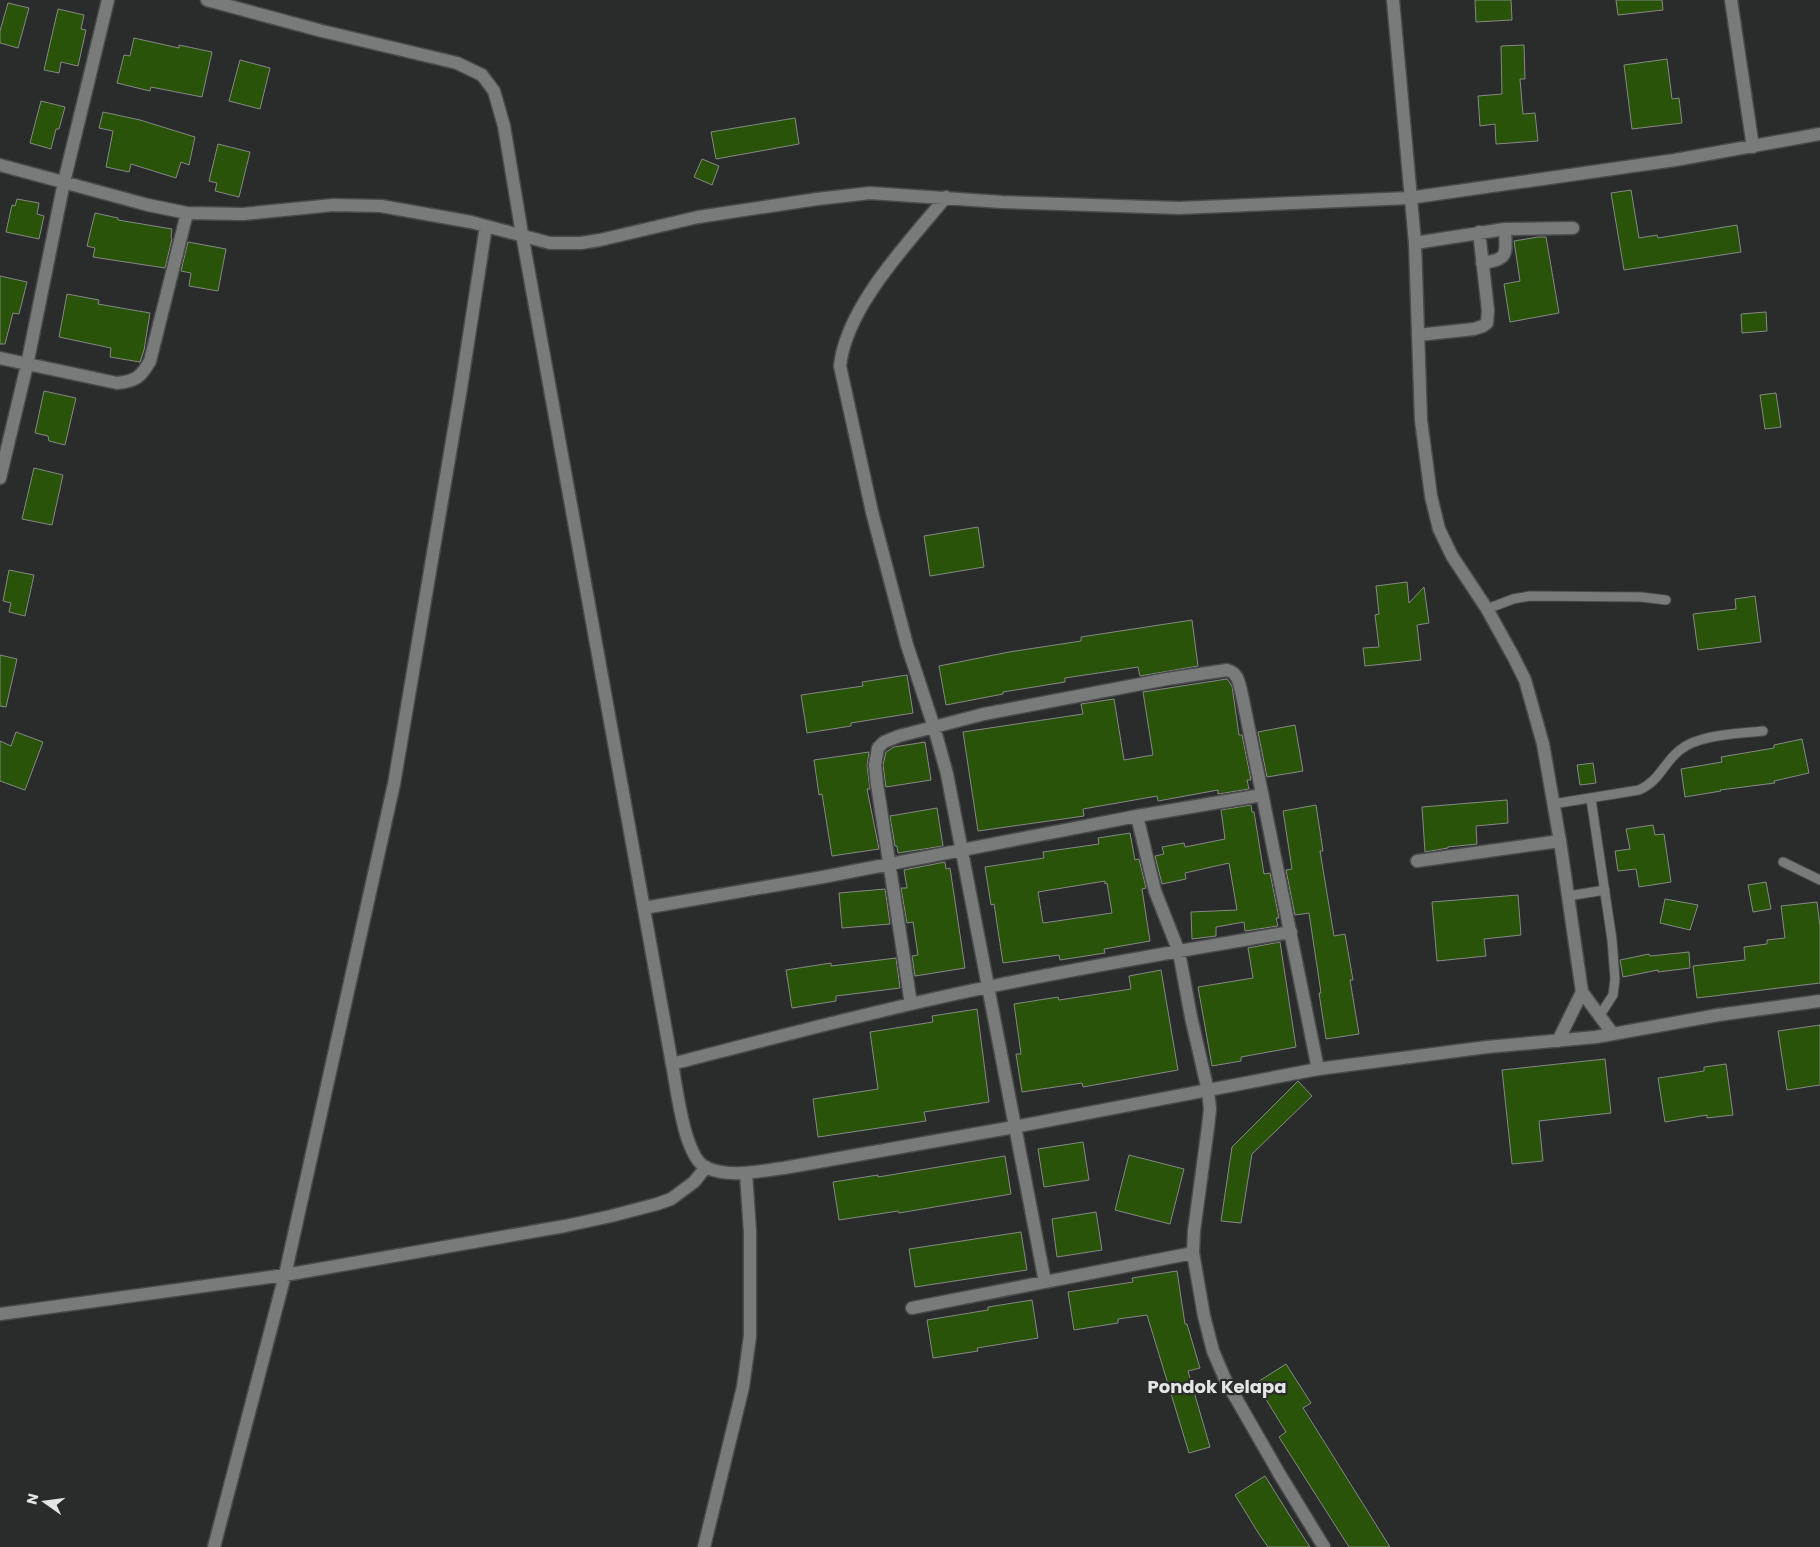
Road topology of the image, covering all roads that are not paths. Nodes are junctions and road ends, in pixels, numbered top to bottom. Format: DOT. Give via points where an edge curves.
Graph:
graph roads {
  1 [pos="108,0"];
  2 [pos="206,0"];
  3 [pos="1393,0"];
  4 [pos="1731,0"];
  5 [pos="1820,134"];
  6 [pos="1753,147"];
  7 [pos="0,165"];
  8 [pos="64,182"];
  9 [pos="946,197"];
  10 [pos="1409,198"];
  11 [pos="187,213"];
  12 [pos="486,226"];
  13 [pos="1573,228"];
  14 [pos="1505,229"];
  15 [pos="1479,232"];
  16 [pos="522,234"];
  17 [pos="1415,243"];
  18 [pos="1482,264"];
  19 [pos="1418,335"];
  20 [pos="0,358"];
  21 [pos="26,365"];
  22 [pos="0,478"];
  23 [pos="1666,600"];
  24 [pos="1487,609"];
  25 [pos="934,727"];
  26 [pos="1763,731"];
  27 [pos="1262,795"];
  28 [pos="1591,799"];
  29 [pos="1553,804"];
  30 [pos="1137,816"];
  31 [pos="1560,841"];
  32 [pos="963,849"];
  33 [pos="1417,861"];
  34 [pos="1783,862"];
  35 [pos="889,865"];
  36 [pos="1820,880"];
  37 [pos="1605,890"];
  38 [pos="1568,896"];
  39 [pos="644,908"];
  40 [pos="1290,932"];
  41 [pos="1178,952"];
  42 [pos="988,987"];
  43 [pos="1582,992"];
  44 [pos="1820,1002"];
  45 [pos="911,1004"];
  46 [pos="1600,1015"];
  47 [pos="1613,1034"];
  48 [pos="1558,1041"];
  49 [pos="672,1064"];
  50 [pos="1318,1068"];
  51 [pos="1208,1091"];
  52 [pos="1014,1127"];
  53 [pos="706,1167"];
  54 [pos="746,1173"];
  55 [pos="1193,1254"];
  56 [pos="285,1275"];
  57 [pos="1045,1282"];
  58 [pos="912,1308"];
  59 [pos="0,1314"];
  60 [pos="214,1547"];
  61 [pos="704,1547"];
  62 [pos="1324,1547"];
  1 -- 8 [label="street"];
  2 -- 16 [label="street" via="448,60 482,75 494,91 504,126"];
  3 -- 10 [label="street"];
  4 -- 6 [label="street"];
  5 -- 6 [label="street"];
  6 -- 10 [label="street"];
  7 -- 8 [label="street"];
  8 -- 11 [label="street"];
  8 -- 21 [label="street"];
  9 -- 10 [label="street" via="1179,208"];
  9 -- 16 [label="street" via="870,193 817,199 698,217 581,243 550,242"];
  9 -- 25 [label="street" via="864,301 846,336 840,366 872,512 907,645"];
  10 -- 17 [label="street"];
  11 -- 12 [label="street" via="243,214 324,205 381,206"];
  11 -- 21 [label="street" via="150,361 142,375 118,383"];
  12 -- 16 [label="street"];
  12 -- 56 [label="street" via="394,784"];
  13 -- 14 [label="street"];
  14 -- 15 [label="street"];
  14 -- 18 [label="street" via="1502,257"];
  15 -- 17 [label="street"];
  15 -- 18 [label="street"];
  16 -- 39 [label="street"];
  17 -- 19 [label="street"];
  18 -- 19 [label="street" via="1488,310 1486,325"];
  19 -- 24 [label="street" via="1421,420 1431,496 1439,529 1452,556"];
  20 -- 21 [label="street"];
  21 -- 22 [label="street"];
  23 -- 24 [label="lane" via="1530,596"];
  24 -- 29 [label="street" via="1524,680 1543,744"];
  25 -- 27 [label="street" via="984,714 1167,679 1231,671 1237,676 1242,694"];
  25 -- 32 [label="street"];
  25 -- 35 [label="street" via="890,739 876,751 875,765"];
  26 -- 28 [label="lane" via="1694,742 1672,757 1650,785"];
  27 -- 30 [label="street"];
  27 -- 40 [label="street"];
  28 -- 29 [label="lane"];
  28 -- 37 [label="lane"];
  29 -- 31 [label="street"];
  30 -- 32 [label="street"];
  30 -- 41 [label="street" via="1156,890"];
  31 -- 33 [label="street"];
  31 -- 38 [label="street"];
  32 -- 35 [label="street"];
  32 -- 42 [label="street"];
  34 -- 36 [label="lane"];
  35 -- 39 [label="street"];
  35 -- 45 [label="street"];
  37 -- 38 [label="lane"];
  37 -- 46 [label="lane" via="1615,988"];
  38 -- 43 [label="street"];
  39 -- 49 [label="street"];
  40 -- 41 [label="street"];
  40 -- 50 [label="street"];
  41 -- 42 [label="street"];
  41 -- 51 [label="street"];
  42 -- 45 [label="street"];
  42 -- 52 [label="street"];
  43 -- 46 [label="street"];
  43 -- 48 [label="street"];
  44 -- 47 [label="street" via="1718,1015"];
  45 -- 49 [label="street"];
  46 -- 47 [label="street"];
  47 -- 48 [label="street"];
  48 -- 50 [label="street"];
  49 -- 53 [label="street" via="690,1149"];
  50 -- 51 [label="street"];
  51 -- 52 [label="street"];
  51 -- 55 [label="street" via="1210,1108"];
  52 -- 54 [label="street"];
  52 -- 57 [label="street"];
  53 -- 54 [label="street"];
  53 -- 56 [label="street" via="694,1182 671,1199 611,1216"];
  54 -- 61 [label="street" via="750,1232 750,1336 743,1387"];
  55 -- 57 [label="street"];
  55 -- 62 [label="street" via="1204,1316 1213,1351 1225,1379"];
  56 -- 59 [label="street"];
  56 -- 60 [label="street"];
  57 -- 58 [label="street"];
}
